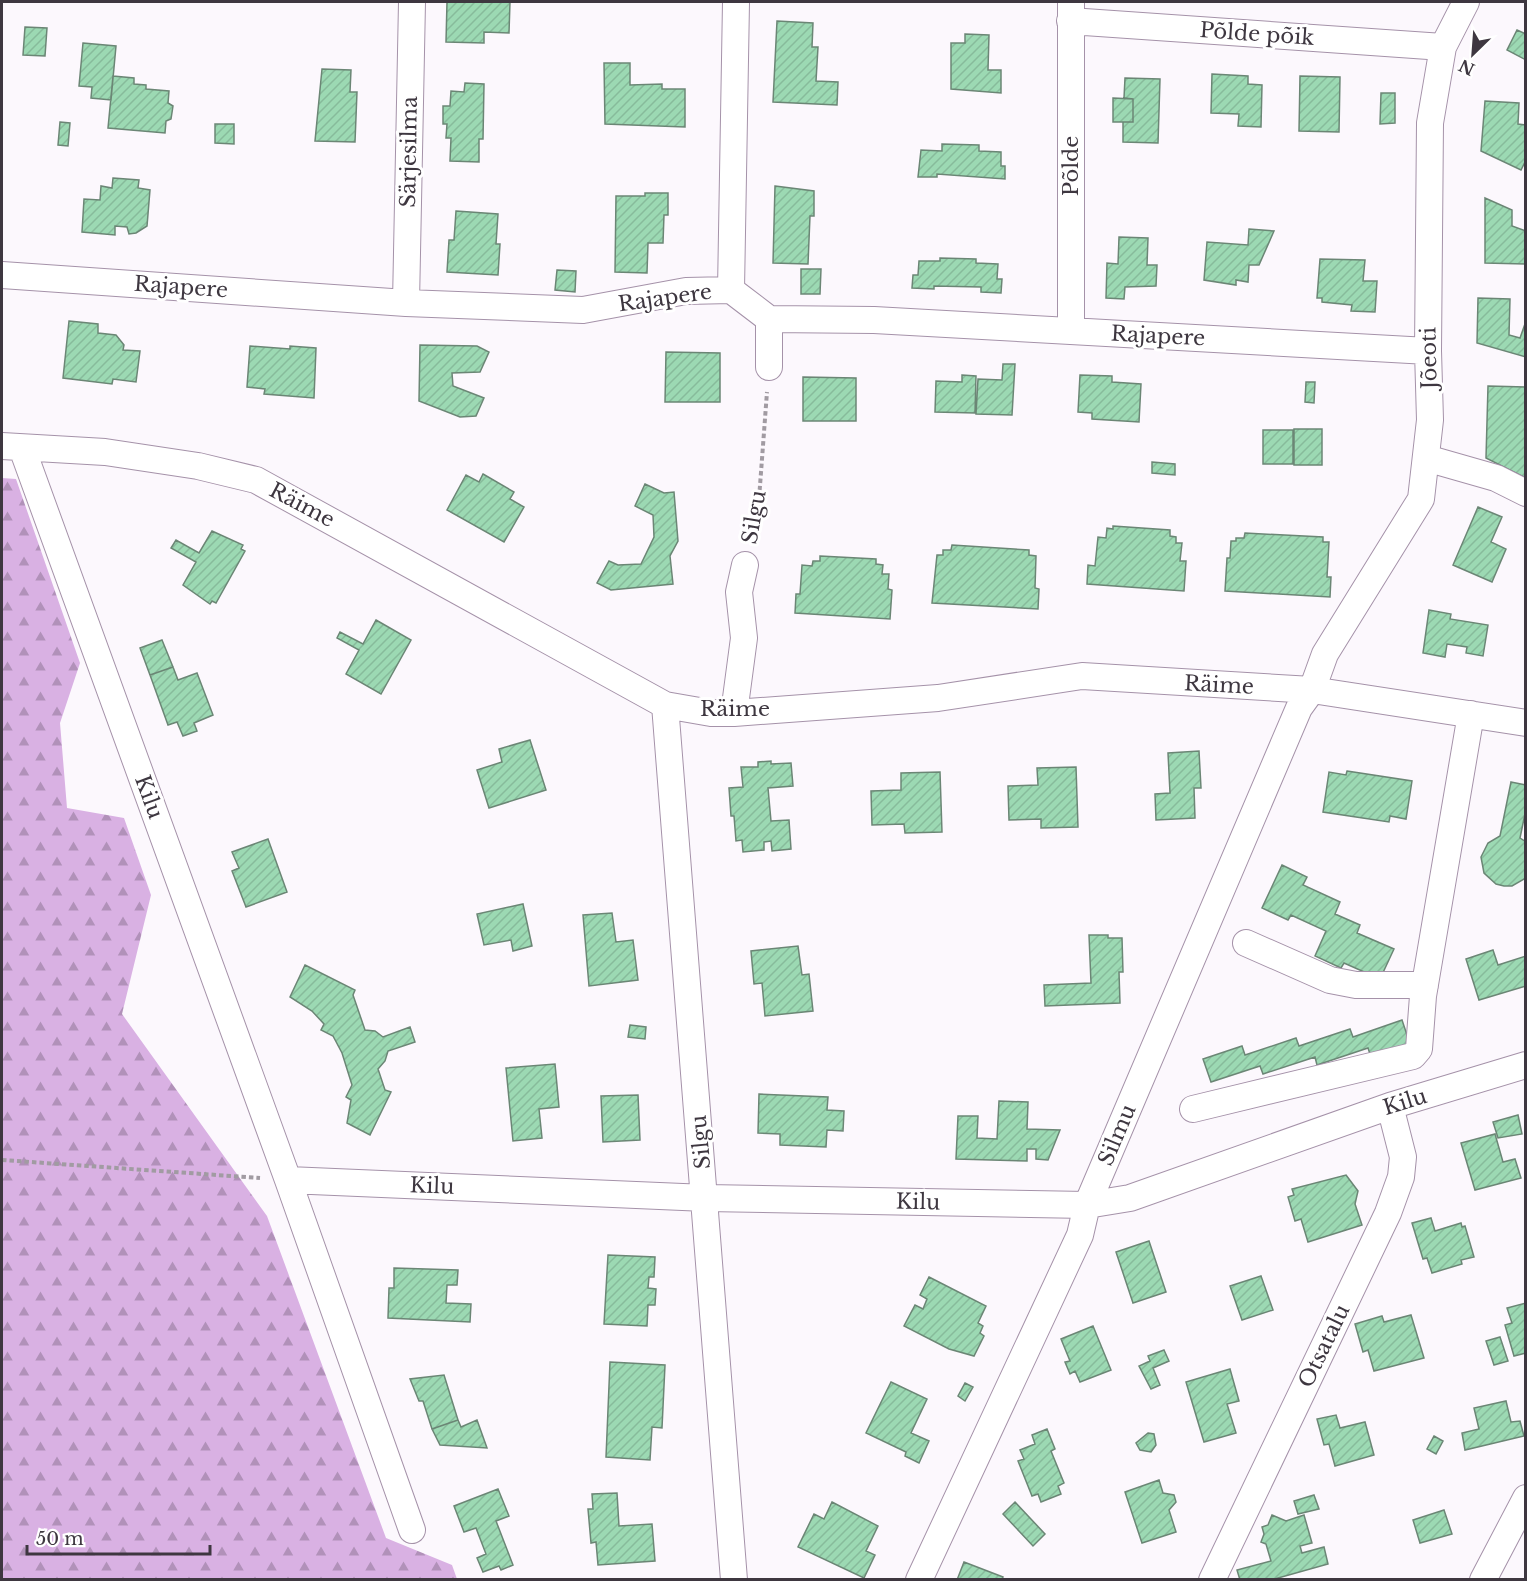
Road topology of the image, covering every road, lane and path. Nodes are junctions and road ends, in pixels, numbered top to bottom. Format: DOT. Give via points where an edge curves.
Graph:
graph roads {
  1 [pos="412,2"];
  2 [pos="736,2"];
  3 [pos="1466,2"];
  4 [pos="1070,11"];
  5 [pos="1443,47"];
  6 [pos="2,275"];
  7 [pos="731,290"];
  8 [pos="406,303"];
  9 [pos="769,319"];
  10 [pos="1071,331"];
  11 [pos="1428,351"];
  12 [pos="769,367"];
  13 [pos="12,447"];
  14 [pos="1426,458"];
  15 [pos="1526,493"];
  16 [pos="745,565"];
  17 [pos="1312,690"];
  18 [pos="665,705"];
  19 [pos="734,713"];
  20 [pos="1471,714"];
  21 [pos="1526,723"];
  22 [pos="1246,943"];
  23 [pos="1425,985"];
  24 [pos="1526,1065"];
  25 [pos="1389,1106"];
  26 [pos="1193,1108"];
  27 [pos="2,1160"];
  28 [pos="288,1180"];
  29 [pos="706,1198"];
  30 [pos="1087,1205"];
  31 [pos="1526,1498"];
  32 [pos="412,1530"];
  33 [pos="734,1580"];
  34 [pos="919,1580"];
  35 [pos="1212,1580"];
  36 [pos="1483,1580"];
  1 -- 8 [label="street, Särjesilma"];
  2 -- 7 [label="street"];
  3 -- 5 [label="street, Jõeoti"];
  4 -- 5 [label="street, Põlde põik"];
  4 -- 10 [label="street, Põlde"];
  5 -- 11 [label="street, Jõeoti" via="1430,123"];
  6 -- 8 [label="street, Rajapere"];
  7 -- 8 [label="street, Rajapere" via="686,291 583,310"];
  7 -- 9 [label="street, Rajapere"];
  9 -- 10 [label="street, Rajapere" via="874,320"];
  9 -- 12 [label="street"];
  10 -- 11 [label="street, Rajapere"];
  11 -- 14 [label="street, Jõeoti" via="1430,420"];
  12 -- 16 [label="path, Silgu" via="759,499"];
  13 -- 18 [label="street, Räime" via="105,452 198,466 256,480"];
  13 -- 28 [label="street, Kilu"];
  14 -- 15 [label="street" via="1496,478"];
  14 -- 17 [label="street, Jõeoti" via="1421,499 1325,654"];
  16 -- 19 [label="street, Silgu" via="739,592 744,638"];
  17 -- 19 [label="street, Räime" via="1082,676 938,698"];
  17 -- 20 [label="street, Räime"];
  17 -- 30 [label="street, Silmu" via="1299,708"];
  18 -- 19 [label="street, Räime"];
  18 -- 29 [label="street, Silgu"];
  20 -- 21 [label="street, Räime"];
  20 -- 23 [label="street"];
  22 -- 23 [label="street" via="1330,980 1356,985"];
  23 -- 26 [label="street" via="1419,1049 1413,1056"];
  24 -- 25 [label="street, Kilu"];
  25 -- 30 [label="street, Kilu" via="1130,1198"];
  25 -- 35 [label="street, Otsatalu" via="1404,1157 1388,1213"];
  27 -- 28 [label="path"];
  28 -- 29 [label="street, Kilu"];
  28 -- 32 [label="street, Kilu"];
  29 -- 30 [label="street, Kilu"];
  29 -- 33 [label="street, Silgu"];
  30 -- 34 [label="street, Silmu" via="1080,1235"];
  31 -- 36 [label="street"];
}
